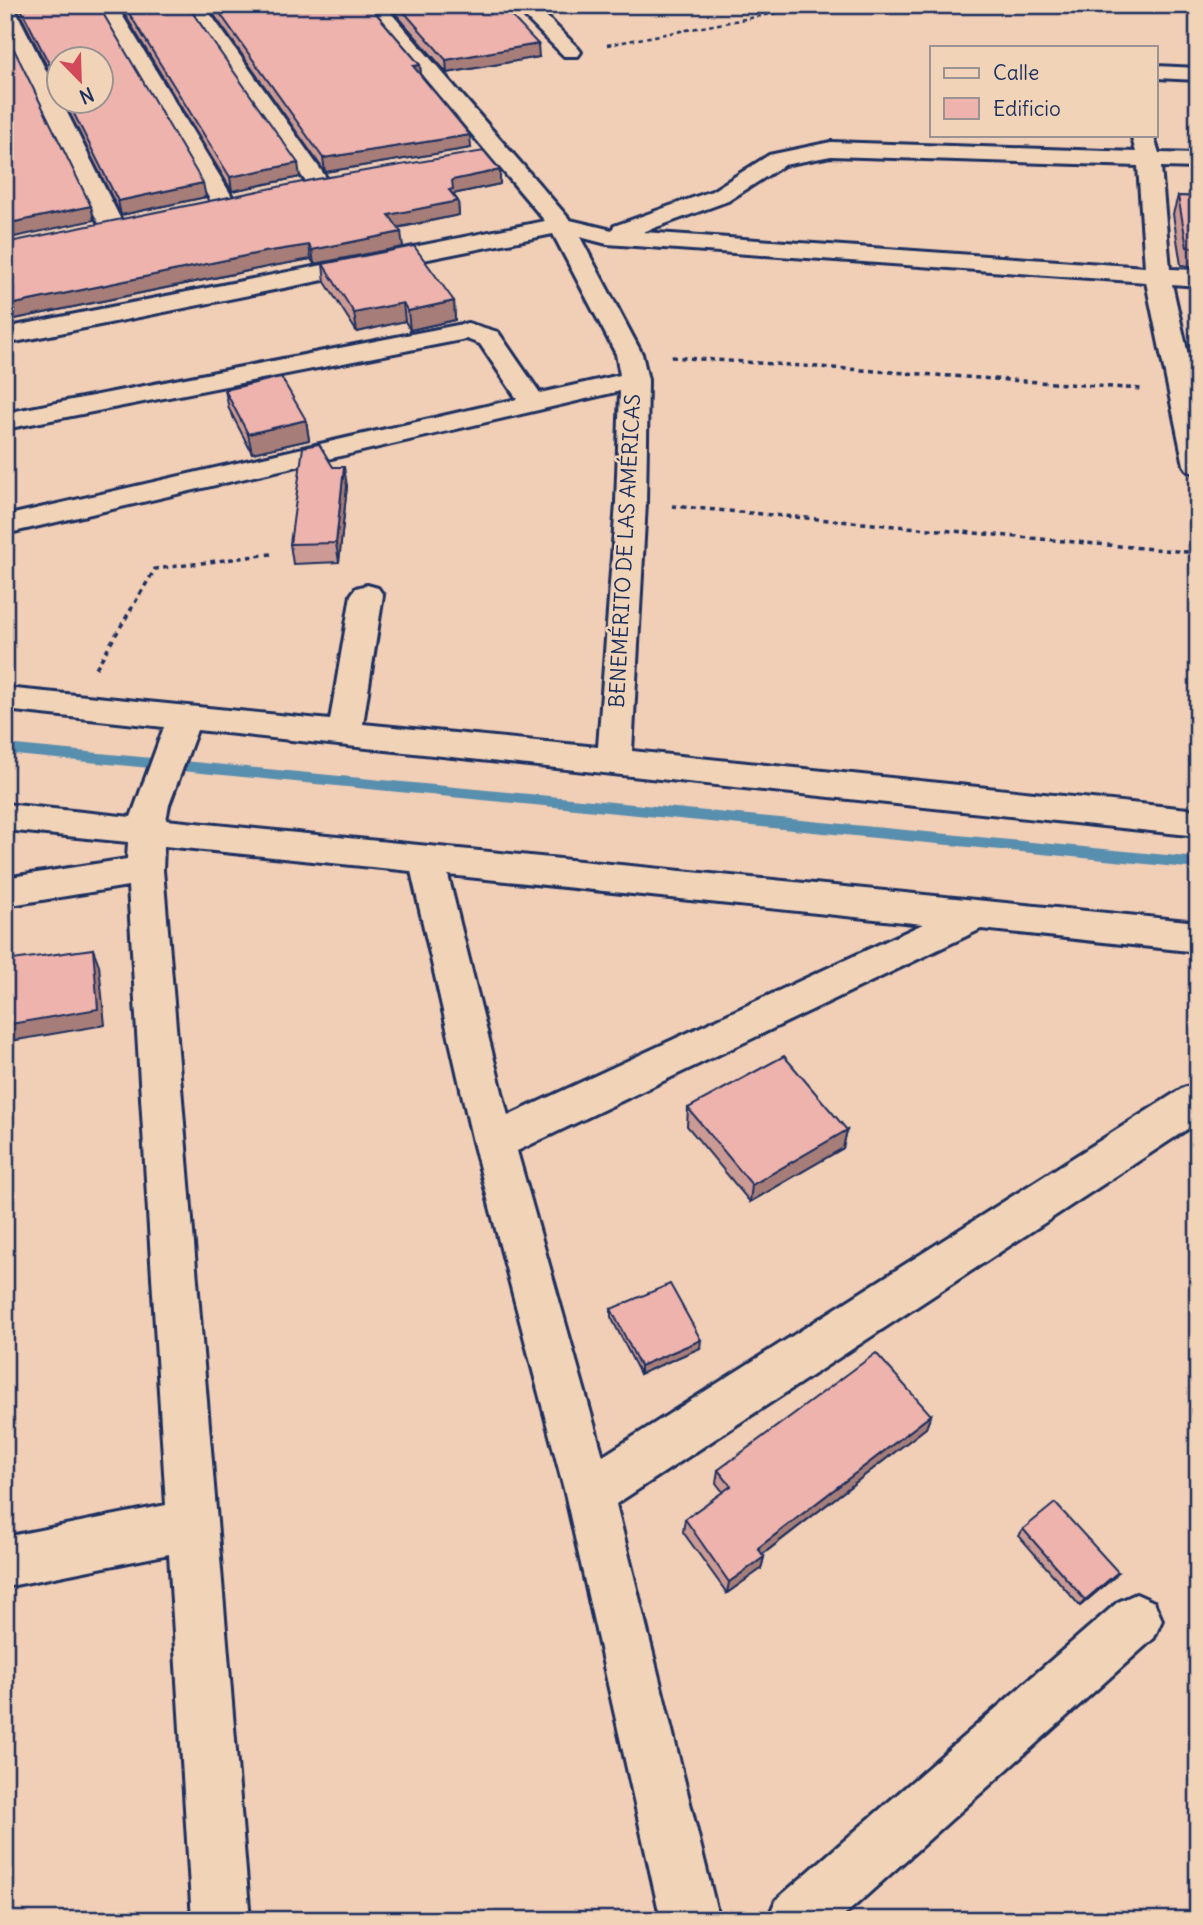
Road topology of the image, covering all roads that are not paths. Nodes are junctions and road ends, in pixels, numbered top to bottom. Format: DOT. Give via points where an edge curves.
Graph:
graph roads {
  1 [pos="106,5"];
  2 [pos="194,5"];
  3 [pos="373,5"];
  4 [pos="523,5"];
  5 [pos="5,9"];
  6 [pos="570,52"];
  7 [pos="1158,72"];
  8 [pos="1198,75"];
  9 [pos="1146,146"];
  10 [pos="498,154"];
  11 [pos="470,159"];
  12 [pos="1198,161"];
  13 [pos="346,178"];
  14 [pos="318,183"];
  15 [pos="291,189"];
  16 [pos="251,197"];
  17 [pos="224,203"];
  18 [pos="200,208"];
  19 [pos="138,222"];
  20 [pos="561,225"];
  21 [pos="113,228"];
  22 [pos="86,233"];
  23 [pos="607,237"];
  24 [pos="1158,277"];
  25 [pos="1198,278"];
  26 [pos="5,336"];
  27 [pos="631,367"];
  28 [pos="534,404"];
  29 [pos="5,421"];
  30 [pos="1198,465"];
  31 [pos="5,525"];
  32 [pos="367,595"];
  33 [pos="5,699"];
  34 [pos="180,729"];
  35 [pos="344,735"];
  36 [pos="614,763"];
  37 [pos="5,817"];
  38 [pos="1198,824"];
  39 [pos="147,836"];
  40 [pos="426,858"];
  41 [pos="5,892"];
  42 [pos="977,915"];
  43 [pos="1198,937"];
  44 [pos="1198,1100"];
  45 [pos="494,1142"];
  46 [pos="589,1493"];
  47 [pos="191,1525"];
  48 [pos="5,1562"];
  49 [pos="1136,1620"];
  50 [pos="221,1920"];
  51 [pos="691,1920"];
  52 [pos="796,1920"];
  1 -- 17 [label="street"];
  2 -- 14 [label="street"];
  3 -- 10 [label="street, BENEMÉRITO DE LAS AMÉRICAS"];
  4 -- 6 [label="street"];
  5 -- 21 [label="street"];
  7 -- 8 [label="street"];
  9 -- 12 [label="street"];
  9 -- 23 [label="street" via="808,152 777,160 720,197"];
  9 -- 24 [label="street"];
  10 -- 11 [label="street"];
  10 -- 20 [label="street, BENEMÉRITO DE LAS AMÉRICAS"];
  13 -- 14 [label="street"];
  14 -- 15 [label="street"];
  16 -- 17 [label="street"];
  17 -- 18 [label="street"];
  19 -- 21 [label="street"];
  20 -- 23 [label="street"];
  20 -- 26 [label="street"];
  20 -- 27 [label="street, BENEMÉRITO DE LAS AMÉRICAS"];
  21 -- 22 [label="street"];
  23 -- 24 [label="street"];
  24 -- 25 [label="street"];
  24 -- 30 [label="street"];
  27 -- 28 [label="street"];
  27 -- 36 [label="street, BENEMÉRITO DE LAS AMÉRICAS" via="631,503"];
  28 -- 29 [label="street" via="489,338 468,331"];
  28 -- 31 [label="street"];
  32 -- 35 [label="street"];
  33 -- 34 [label="street" via="74,705"];
  34 -- 35 [label="street"];
  34 -- 39 [label="street"];
  35 -- 36 [label="street"];
  36 -- 38 [label="street"];
  37 -- 39 [label="street"];
  39 -- 40 [label="street"];
  39 -- 41 [label="street"];
  39 -- 47 [label="street"];
  40 -- 42 [label="street"];
  40 -- 45 [label="street"];
  42 -- 43 [label="street"];
  42 -- 45 [label="street"];
  44 -- 46 [label="street"];
  45 -- 46 [label="street"];
  46 -- 51 [label="street"];
  47 -- 48 [label="street"];
  47 -- 50 [label="street"];
  49 -- 52 [label="street"];
}
